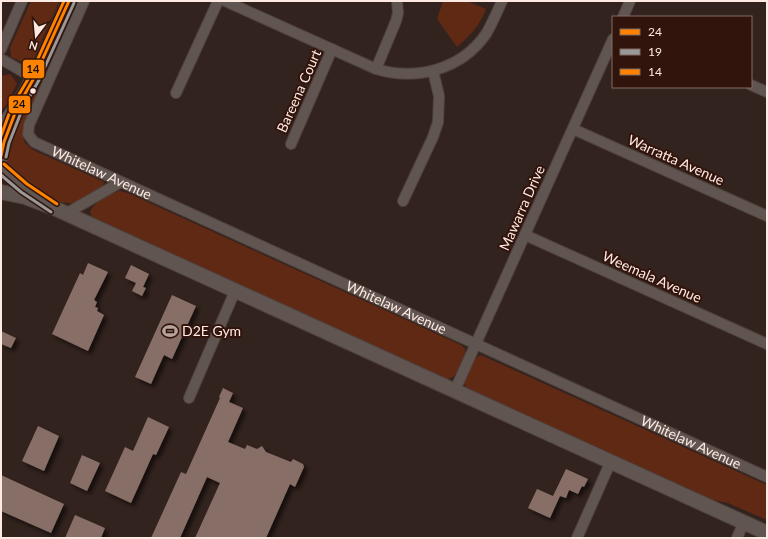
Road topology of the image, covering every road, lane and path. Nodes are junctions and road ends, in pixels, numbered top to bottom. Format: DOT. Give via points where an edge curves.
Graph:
graph roads {
  1 [pos="22,1"];
  2 [pos="69,1"];
  3 [pos="84,1"];
  4 [pos="218,1"];
  5 [pos="225,1"];
  6 [pos="397,1"];
  7 [pos="502,1"];
  8 [pos="630,1"];
  9 [pos="623,16"];
  10 [pos="612,41"];
  11 [pos="1,49"];
  12 [pos="332,50"];
  13 [pos="1,59"];
  14 [pos="376,69"];
  15 [pos="433,71"];
  16 [pos="34,78"];
  17 [pos="752,85"];
  18 [pos="767,92"];
  19 [pos="176,93"];
  20 [pos="17,108"];
  21 [pos="1,129"];
  22 [pos="573,129"];
  23 [pos="291,144"];
  24 [pos="1,156"];
  25 [pos="1,168"];
  26 [pos="121,182"];
  27 [pos="1,192"];
  28 [pos="403,201"];
  29 [pos="61,211"];
  30 [pos="767,216"];
  31 [pos="525,235"];
  32 [pos="235,291"];
  33 [pos="475,344"];
  34 [pos="767,344"];
  35 [pos="455,390"];
  36 [pos="188,398"];
  37 [pos="611,461"];
  38 [pos="767,477"];
  39 [pos="744,522"];
  40 [pos="767,533"];
  41 [pos="577,538"];
  42 [pos="737,538"];
  1 -- 11 [label="street"];
  2 -- 16 [label="street"];
  3 -- 26 [label="street, Whitelaw Avenue" via="30,122 29,135 37,144"];
  4 -- 19 [label="street"];
  5 -- 12 [label="street"];
  6 -- 14 [label="street" via="396,21"];
  7 -- 15 [label="street" via="490,26 476,46 457,61"];
  8 -- 9 [label="street"];
  10 -- 22 [label="street, Mawarra Drive"];
  12 -- 14 [label="street"];
  12 -- 23 [label="street, Bareena Court"];
  13 -- 16 [label="street"];
  14 -- 15 [label="street" via="395,74"];
  15 -- 28 [label="street" via="439,100 438,122"];
  16 -- 20 [label="street"];
  17 -- 18 [label="street"];
  20 -- 21 [label="street"];
  20 -- 24 [label="street"];
  22 -- 30 [label="street, Warratta Avenue"];
  22 -- 31 [label="street, Mawarra Drive"];
  25 -- 29 [label="street" via="24,188"];
  26 -- 29 [label="street"];
  26 -- 33 [label="street, Whitelaw Avenue"];
  27 -- 29 [label="street" via="25,197"];
  29 -- 32 [label="street"];
  31 -- 33 [label="street, Mawarra Drive"];
  31 -- 34 [label="street, Weemala Avenue"];
  32 -- 35 [label="street"];
  32 -- 36 [label="street"];
  33 -- 35 [label="street, Mawarra Drive"];
  33 -- 38 [label="street, Whitelaw Avenue"];
  35 -- 37 [label="street"];
  37 -- 39 [label="street"];
  37 -- 41 [label="street"];
  39 -- 40 [label="street"];
  39 -- 42 [label="street"];
}
